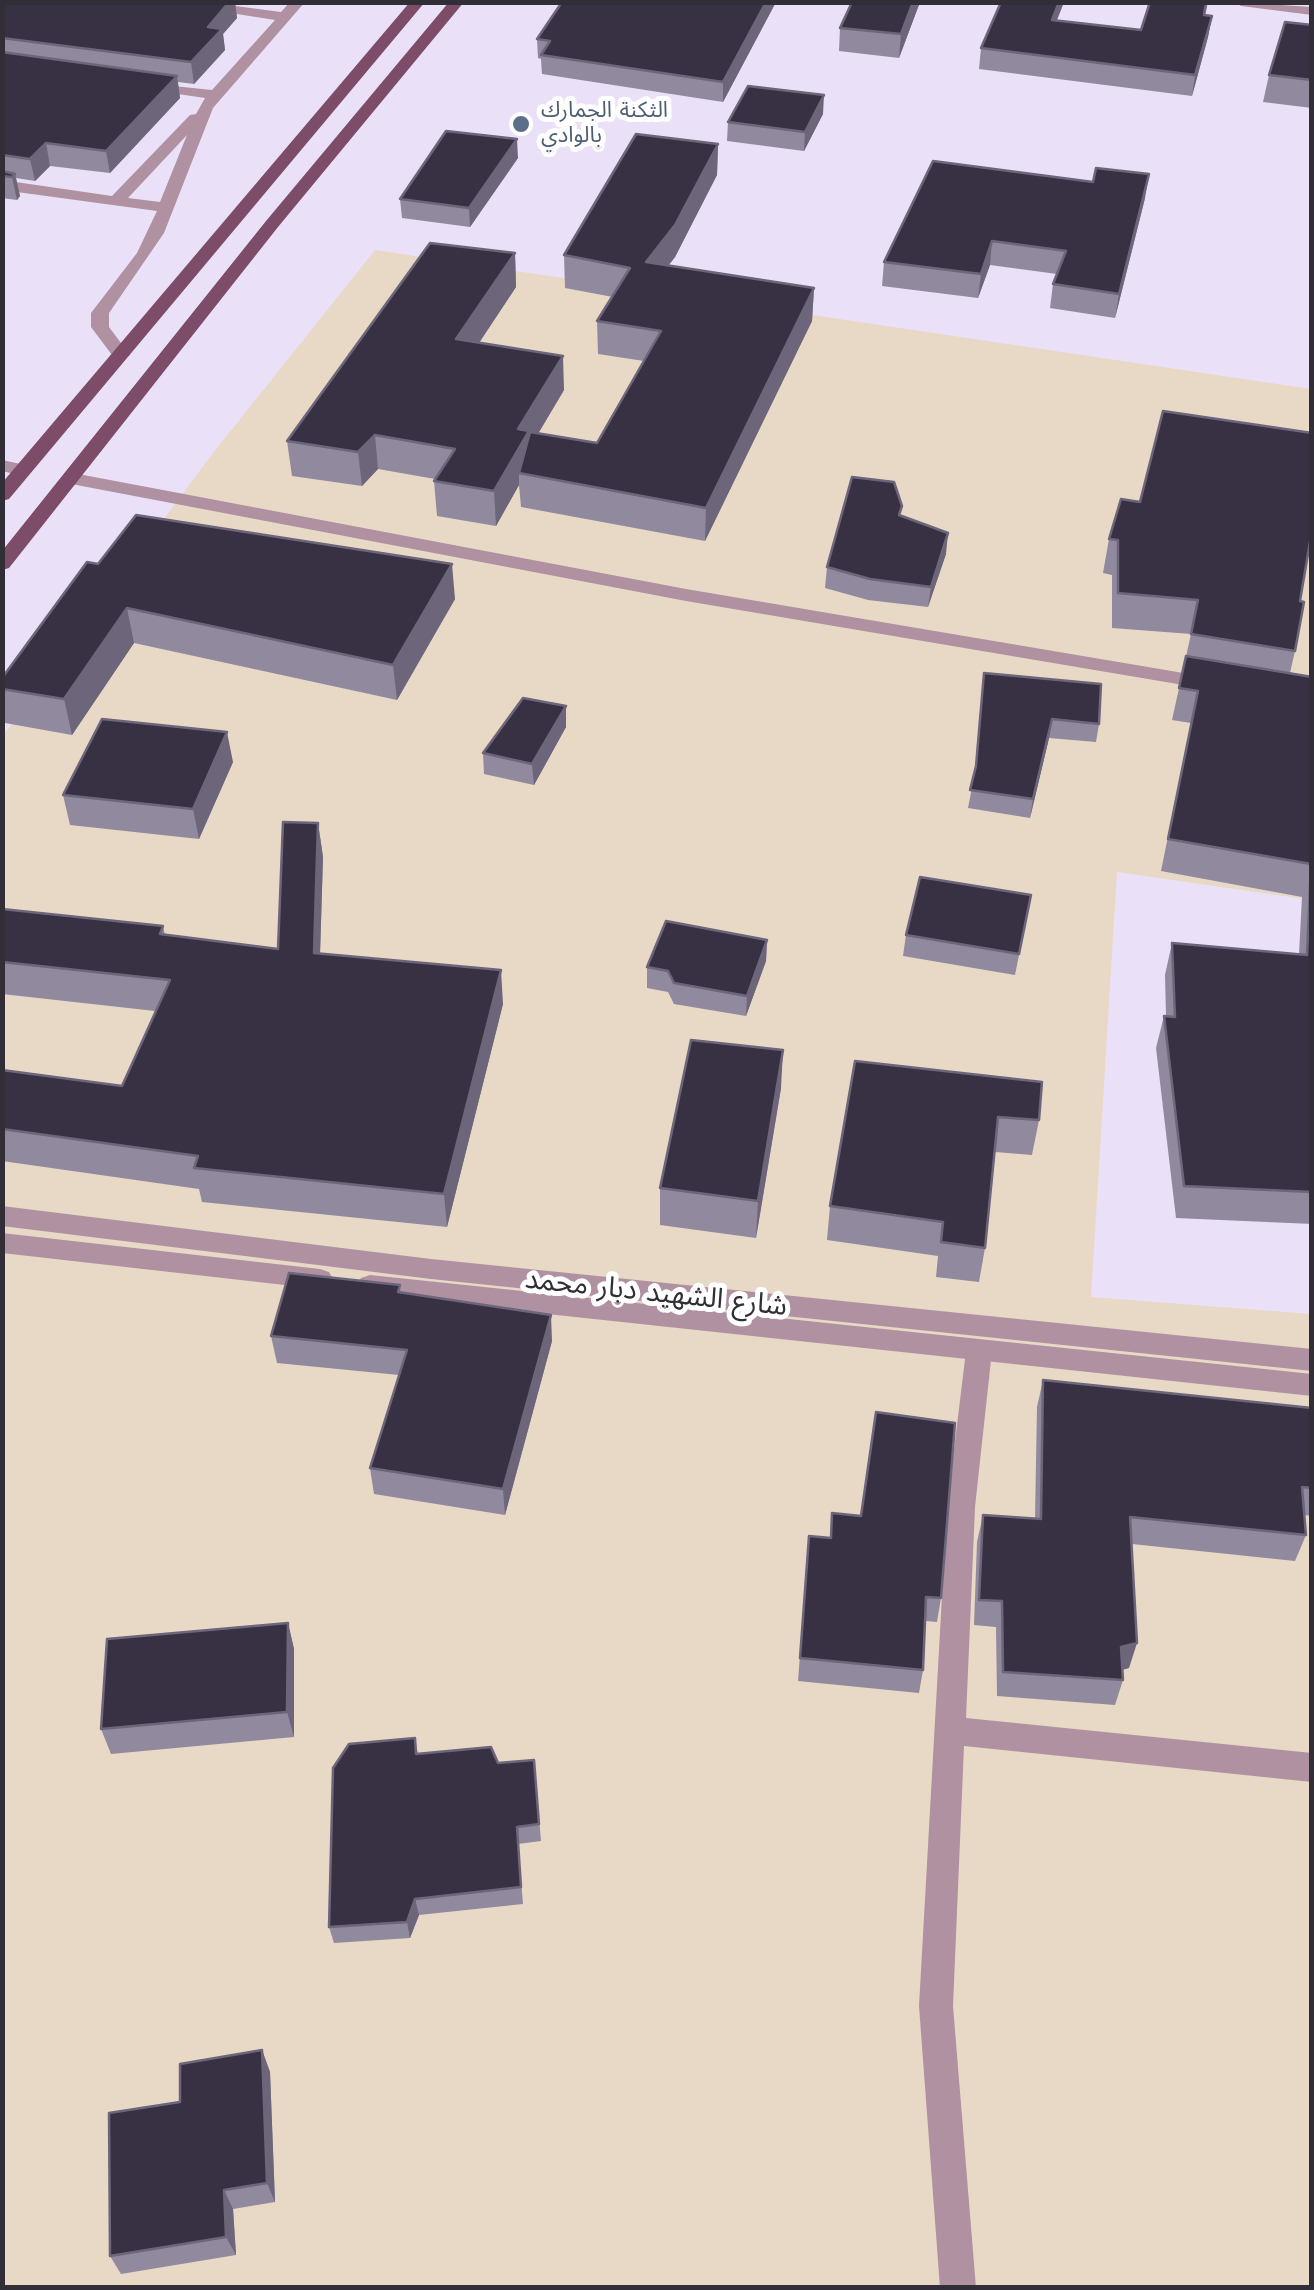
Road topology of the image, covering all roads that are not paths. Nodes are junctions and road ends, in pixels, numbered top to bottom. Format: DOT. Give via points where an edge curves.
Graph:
graph roads {
  1 [pos="168,2"];
  2 [pos="298,2"];
  3 [pos="418,2"];
  4 [pos="456,2"];
  5 [pos="1241,2"];
  6 [pos="1312,11"];
  7 [pos="284,17"];
  8 [pos="137,84"];
  9 [pos="210,101"];
  10 [pos="2,186"];
  11 [pos="116,201"];
  12 [pos="166,208"];
  13 [pos="121,355"];
  14 [pos="2,465"];
  15 [pos="23,470"];
  16 [pos="72,479"];
  17 [pos="2,495"];
  18 [pos="2,564"];
  19 [pos="1237,688"];
  20 [pos="2,1216"];
  21 [pos="2,1242"];
  22 [pos="978,1351"];
  23 [pos="1312,1360"];
  24 [pos="1312,1385"];
  25 [pos="949,1730"];
  26 [pos="1312,1768"];
  27 [pos="958,2288"];
  1 -- 7 [label="street"];
  2 -- 7 [label="street"];
  3 -- 13 [label="main road"];
  4 -- 16 [label="main road"];
  5 -- 6 [label="street"];
  7 -- 9 [label="street"];
  8 -- 9 [label="street"];
  9 -- 11 [label="street"];
  9 -- 12 [label="street"];
  10 -- 11 [label="street"];
  11 -- 12 [label="street"];
  12 -- 13 [label="street" via="146,254 100,313 100,326"];
  13 -- 15 [label="main road"];
  14 -- 15 [label="street"];
  15 -- 17 [label="main road"];
  16 -- 18 [label="main road"];
  16 -- 19 [label="street"];
  20 -- 23 [label="street, شارع الشهيد دبار محمد" via="430,1270"];
  21 -- 22 [label="street, شارع الشهيد دبار محمد"];
  22 -- 24 [label="street, شارع الشهيد دبار محمد"];
  22 -- 25 [label="street" via="961,1507"];
  25 -- 26 [label="street"];
  25 -- 27 [label="street" via="936,2006"];
}
